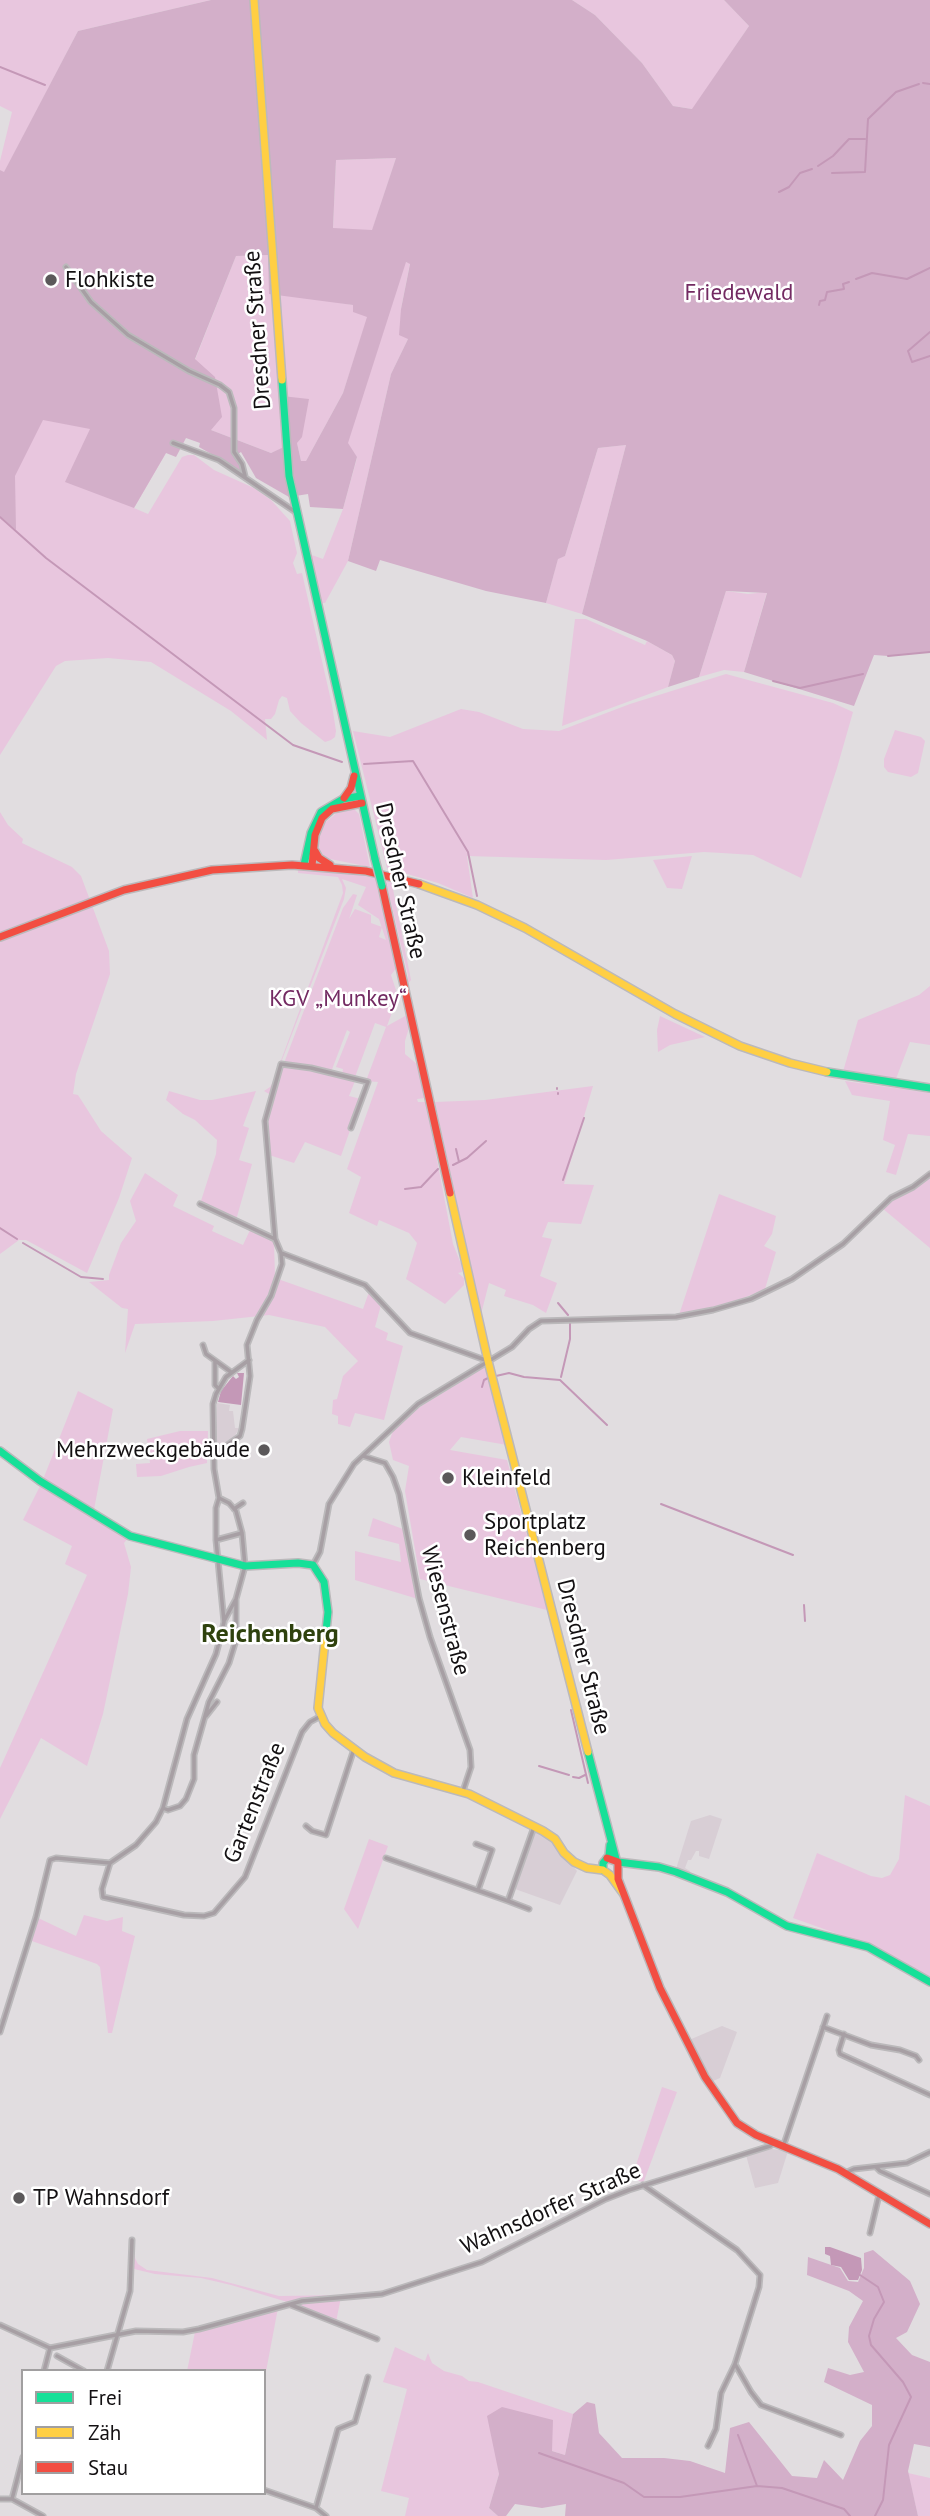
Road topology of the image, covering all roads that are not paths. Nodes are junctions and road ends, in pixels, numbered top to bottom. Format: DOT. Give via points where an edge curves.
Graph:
graph roads {
  1 [pos="254,0"];
  2 [pos="66,267"];
  3 [pos="173,443"];
  4 [pos="245,476"];
  5 [pos="296,513"];
  6 [pos="353,766"];
  7 [pos="343,799"];
  8 [pos="361,799"];
  9 [pos="313,845"];
  10 [pos="308,865"];
  11 [pos="332,867"];
  12 [pos="0,937"];
  13 [pos="930,1088"];
  14 [pos="351,1128"];
  15 [pos="930,1174"];
  16 [pos="200,1204"];
  17 [pos="275,1239"];
  18 [pos="281,1253"];
  19 [pos="203,1345"];
  20 [pos="248,1360"];
  21 [pos="215,1361"];
  22 [pos="488,1361"];
  23 [pos="232,1372"];
  24 [pos="219,1389"];
  25 [pos="0,1451"];
  26 [pos="213,1455"];
  27 [pos="363,1456"];
  28 [pos="219,1497"];
  29 [pos="243,1503"];
  30 [pos="234,1509"];
  31 [pos="242,1533"];
  32 [pos="216,1540"];
  33 [pos="217,1556"];
  34 [pos="313,1565"];
  35 [pos="245,1566"];
  36 [pos="236,1599"];
  37 [pos="224,1622"];
  38 [pos="218,1702"];
  39 [pos="321,1716"];
  40 [pos="205,1718"];
  41 [pos="354,1749"];
  42 [pos="463,1791"];
  43 [pos="163,1808"];
  44 [pos="306,1826"];
  45 [pos="534,1827"];
  46 [pos="476,1844"];
  47 [pos="386,1858"];
  48 [pos="110,1863"];
  49 [pos="612,1866"];
  50 [pos="478,1890"];
  51 [pos="508,1901"];
  52 [pos="529,1909"];
  53 [pos="930,1982"];
  54 [pos="827,2016"];
  55 [pos="823,2027"];
  56 [pos="0,2032"];
  57 [pos="844,2034"];
  58 [pos="919,2060"];
  59 [pos="930,2095"];
  60 [pos="774,2143"];
  61 [pos="783,2147"];
  62 [pos="930,2152"];
  63 [pos="876,2167"];
  64 [pos="845,2173"];
  65 [pos="643,2185"];
  66 [pos="930,2194"];
  67 [pos="879,2195"];
  68 [pos="930,2224"];
  69 [pos="870,2233"];
  70 [pos="132,2240"];
  71 [pos="289,2304"];
  72 [pos="0,2325"];
  73 [pos="117,2334"];
  74 [pos="377,2339"];
  75 [pos="50,2348"];
  76 [pos="57,2356"];
  77 [pos="736,2364"];
  78 [pos="45,2369"];
  79 [pos="80,2369"];
  80 [pos="108,2369"];
  81 [pos="368,2377"];
  82 [pos="841,2435"];
  83 [pos="708,2446"];
  84 [pos="21,2465"];
  85 [pos="266,2491"];
  86 [pos="12,2499"];
  87 [pos="0,2500"];
  88 [pos="316,2508"];
  89 [pos="33,2510"];
  90 [pos="36,2516"];
  91 [pos="43,2516"];
  92 [pos="326,2516"];
  1 -- 5 [label="main road, Dresdner Straße" via="287,462"];
  2 -- 4 [label="street" via="92,302 128,335 229,393 234,408 234,452"];
  3 -- 4 [label="street" via="202,452"];
  4 -- 5 [label="street"];
  5 -- 6 [label="main road, Dresdner Straße"];
  6 -- 7 [label="main road" via="352,788"];
  6 -- 8 [label="main road, Dresdner Straße"];
  7 -- 8 [label="main road"];
  7 -- 10 [label="main road" via="326,807 317,819"];
  8 -- 9 [label="main road" via="327,813"];
  8 -- 22 [label="main road, Dresdner Straße, bridge"];
  9 -- 10 [label="main road"];
  9 -- 11 [label="main road" via="316,855"];
  10 -- 11 [label="main road"];
  10 -- 12 [label="main road" via="212,870 143,885"];
  11 -- 13 [label="main road" via="414,882 477,905 675,1014 753,1050 842,1075"];
  14 -- 17 [label="street" via="368,1082 282,1064 265,1121"];
  15 -- 22 [label="street" via="891,1198 818,1261 751,1298 676,1317 548,1320"];
  16 -- 17 [label="street"];
  17 -- 18 [label="street"];
  18 -- 20 [label="street" via="275,1286 248,1338"];
  18 -- 22 [label="street" via="365,1285 410,1333"];
  19 -- 21 [label="street"];
  20 -- 23 [label="street"];
  20 -- 26 [label="street" via="242,1429"];
  21 -- 23 [label="street"];
  21 -- 24 [label="street"];
  22 -- 27 [label="street" via="418,1404"];
  22 -- 49 [label="main road, Dresdner Straße" via="609,1839"];
  23 -- 24 [label="street"];
  24 -- 26 [label="street" via="213,1404"];
  25 -- 33 [label="main road" via="121,1533"];
  26 -- 28 [label="street"];
  27 -- 34 [label="street" via="329,1504"];
  27 -- 42 [label="street, Wiesenstraße" via="384,1462 399,1494 423,1611 470,1749 471,1767"];
  28 -- 30 [label="street"];
  28 -- 32 [label="street"];
  29 -- 30 [label="street"];
  30 -- 31 [label="street"];
  31 -- 32 [label="street"];
  31 -- 35 [label="street"];
  32 -- 33 [label="street"];
  33 -- 35 [label="main road"];
  33 -- 37 [label="street"];
  34 -- 35 [label="main road"];
  34 -- 39 [label="main road" via="324,1582 328,1612 318,1702"];
  35 -- 36 [label="street"];
  36 -- 37 [label="street"];
  36 -- 40 [label="street" via="236,1640"];
  37 -- 43 [label="street" via="216,1654 187,1719"];
  38 -- 40 [label="street"];
  39 -- 41 [label="main road" via="333,1733"];
  39 -- 48 [label="street, Gartenstraße" via="302,1732 245,1877 214,1913 184,1915 103,1897"];
  40 -- 43 [label="street" via="186,1799 180,1806"];
  41 -- 42 [label="main road" via="394,1773"];
  41 -- 44 [label="street" via="326,1835"];
  42 -- 45 [label="main road"];
  43 -- 48 [label="street" via="136,1845"];
  45 -- 49 [label="main road" via="549,1834 569,1859 580,1865"];
  45 -- 51 [label="street"];
  46 -- 50 [label="street" via="492,1850"];
  47 -- 50 [label="street"];
  48 -- 56 [label="street" via="50,1860"];
  49 -- 53 [label="main road" via="659,1867 727,1892 787,1926 875,1950"];
  49 -- 60 [label="main road, Dresdner Straße" via="665,1997 713,2090 737,2123"];
  50 -- 51 [label="street"];
  51 -- 52 [label="street"];
  54 -- 55 [label="street"];
  55 -- 57 [label="street"];
  55 -- 61 [label="street"];
  57 -- 58 [label="street"];
  57 -- 59 [label="street" via="840,2054"];
  60 -- 61 [label="main road, Dresdner Straße"];
  60 -- 65 [label="street, Wahnsdorfer Straße"];
  61 -- 64 [label="main road, Dresdner Straße"];
  62 -- 63 [label="street" via="907,2163"];
  63 -- 64 [label="street"];
  63 -- 66 [label="street"];
  64 -- 67 [label="main road, Dresdner Straße"];
  65 -- 71 [label="street, Wahnsdorfer Straße" via="482,2262 382,2294"];
  65 -- 77 [label="street" via="758,2269 761,2280"];
  67 -- 68 [label="main road, Dresdner Straße"];
  67 -- 69 [label="street"];
  70 -- 73 [label="street" via="130,2291"];
  71 -- 73 [label="street, Wahnsdorfer Straße" via="191,2331"];
  71 -- 74 [label="street"];
  72 -- 75 [label="street"];
  73 -- 75 [label="street, Wahnsdorfer Straße"];
  73 -- 80 [label="street"];
  75 -- 78 [label="street"];
  76 -- 79 [label="street"];
  77 -- 82 [label="street" via="761,2405"];
  77 -- 83 [label="street" via="721,2393 716,2429"];
  81 -- 88 [label="street" via="355,2422 338,2429"];
  84 -- 86 [label="street"];
  85 -- 88 [label="street"];
  86 -- 87 [label="street"];
  86 -- 89 [label="street"];
  88 -- 92 [label="street"];
  89 -- 90 [label="street"];
  89 -- 91 [label="street"];
}
